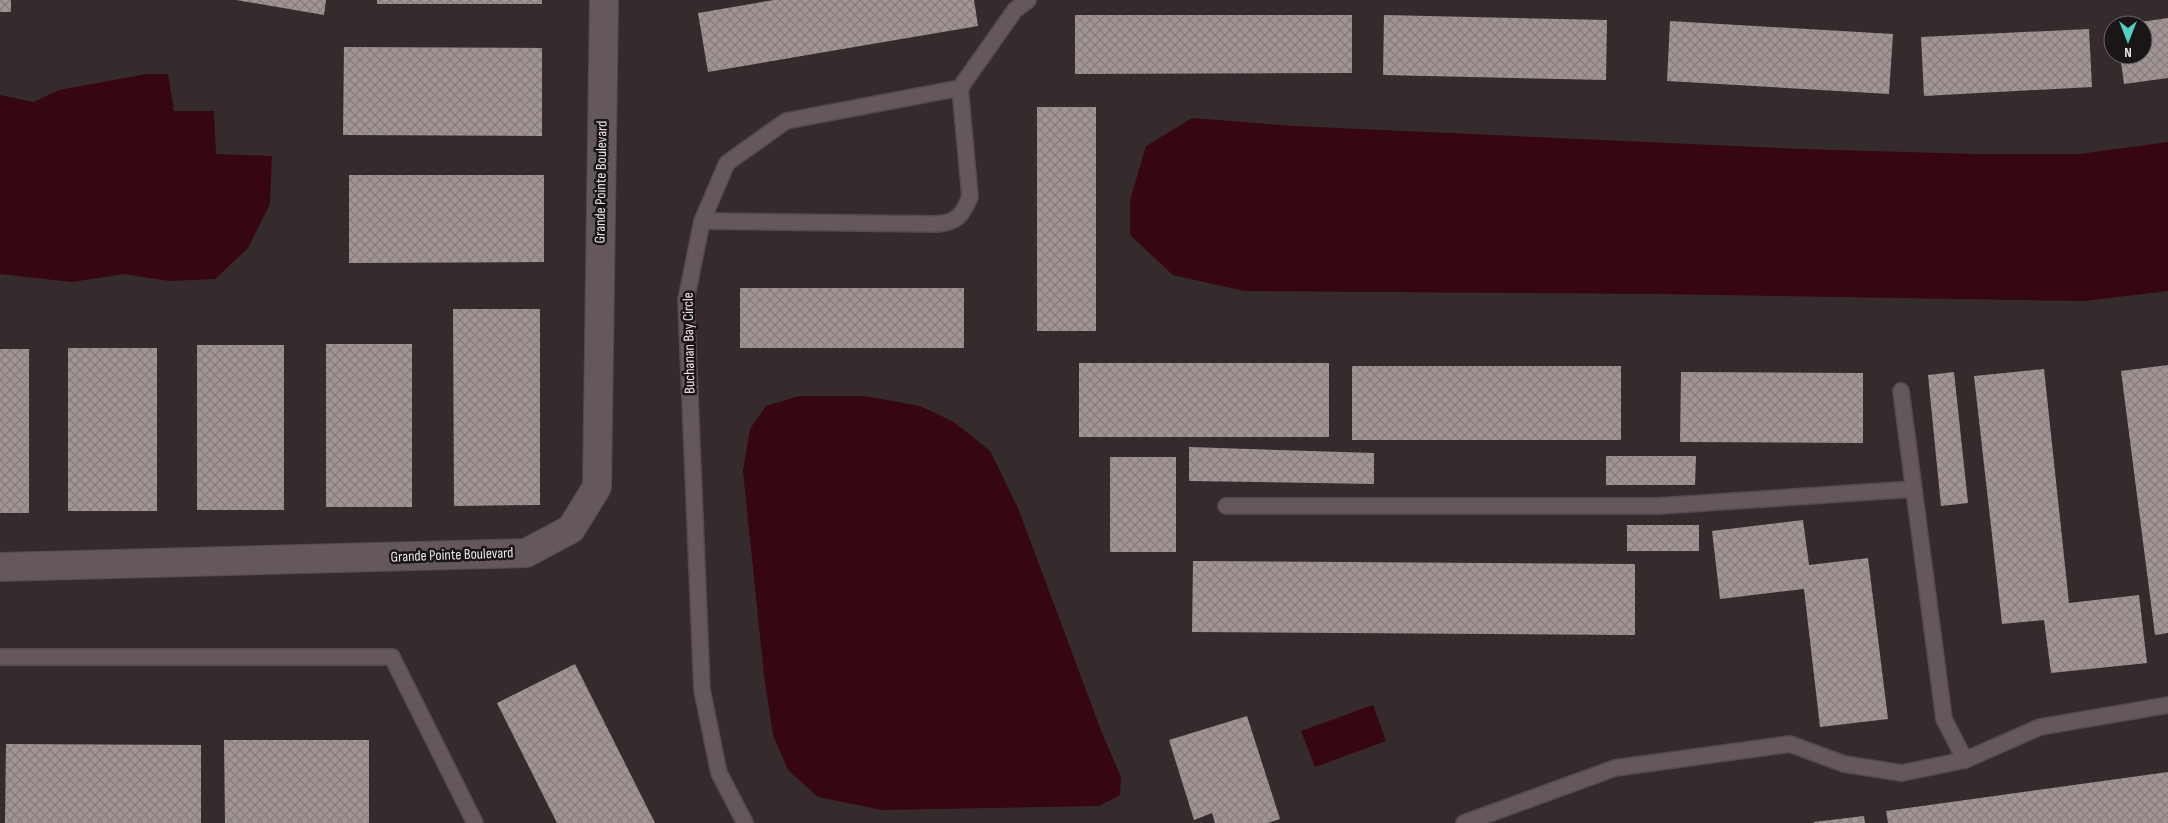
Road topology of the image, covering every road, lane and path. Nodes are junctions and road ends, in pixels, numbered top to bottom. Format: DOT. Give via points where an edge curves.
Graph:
graph roads {
  1 [pos="604,0"];
  2 [pos="1028,0"];
  3 [pos="960,88"];
  4 [pos="702,221"];
  5 [pos="1901,391"];
  6 [pos="1914,489"];
  7 [pos="1226,506"];
  8 [pos="0,568"];
  9 [pos="0,657"];
  10 [pos="2168,705"];
  11 [pos="1965,760"];
  12 [pos="475,823"];
  13 [pos="745,823"];
  14 [pos="1464,823"];
  1 -- 8 [label="street, Grande Pointe Boulevard" via="597,487 571,529 526,554"];
  2 -- 3 [label="lane" via="1015,10"];
  3 -- 4 [label="lane, Buchanan Bay Circle" via="786,122 727,163"];
  3 -- 4 [label="lane" via="970,197 952,223"];
  4 -- 13 [label="lane, Buchanan Bay Circle" via="686,300 702,690 719,773"];
  5 -- 6 [label="lane"];
  6 -- 7 [label="lane" via="1658,506"];
  6 -- 11 [label="lane" via="1944,720"];
  9 -- 12 [label="lane" via="392,657"];
  10 -- 11 [label="lane" via="2040,727"];
  11 -- 14 [label="lane" via="1902,773 1844,764 1790,744 1615,768"];
}
